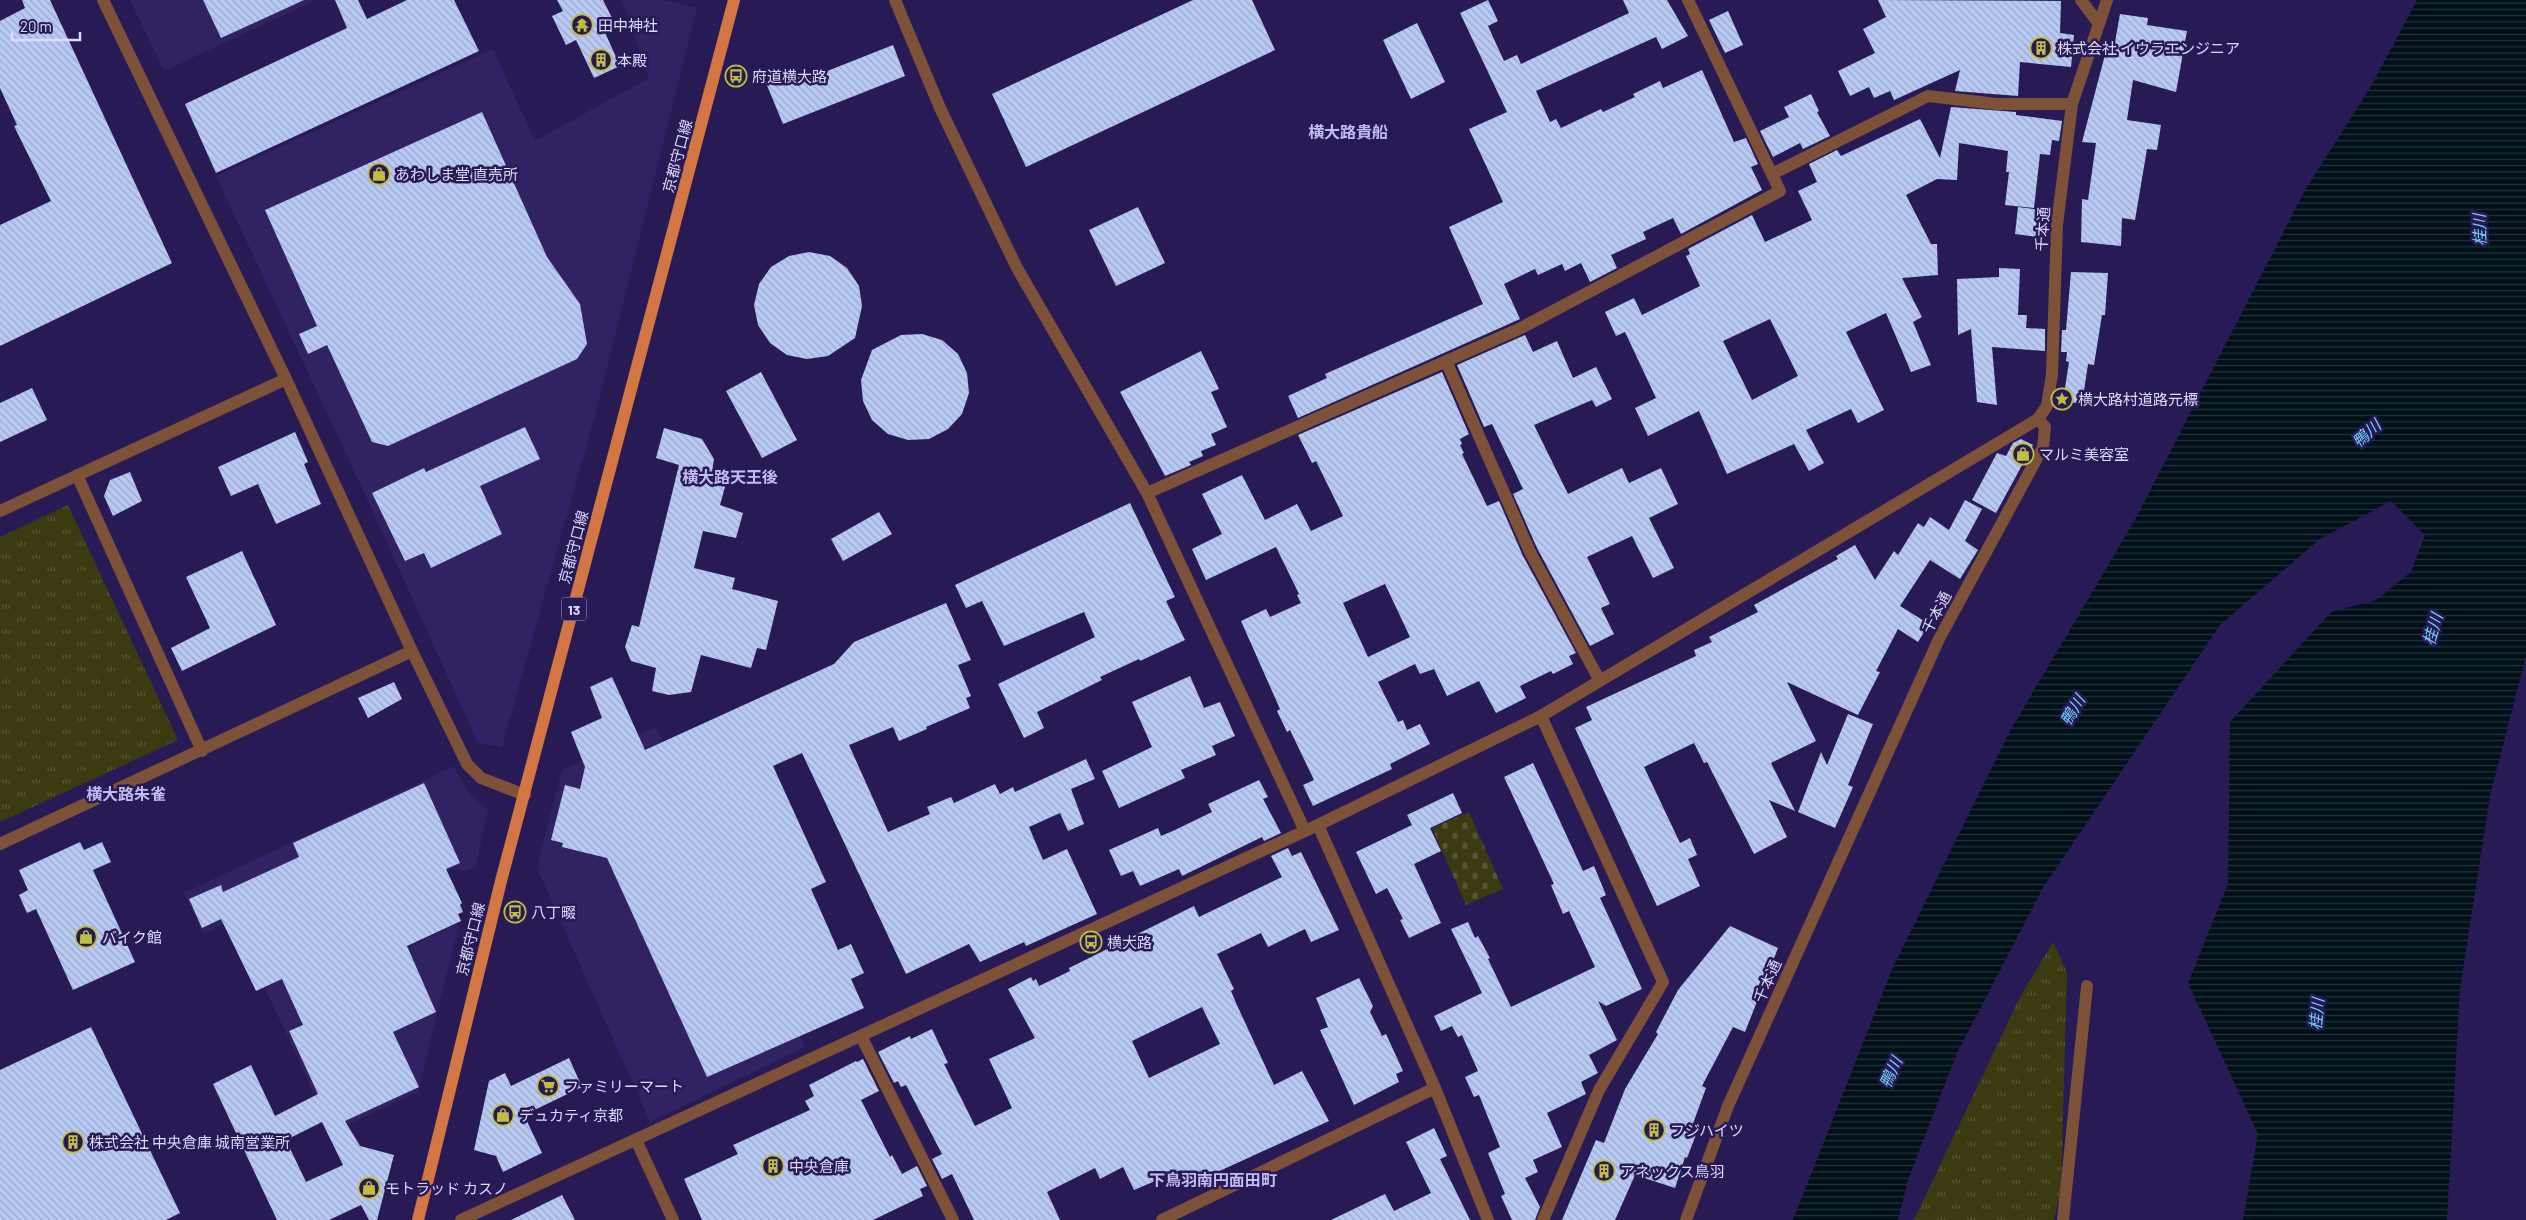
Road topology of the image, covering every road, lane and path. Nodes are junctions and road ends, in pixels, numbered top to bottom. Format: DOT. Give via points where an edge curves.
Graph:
graph roads {
  1 [pos="103,0"];
  2 [pos="734,0"];
  3 [pos="895,0"];
  4 [pos="1688,0"];
  5 [pos="2081,0"];
  6 [pos="2107,0"];
  7 [pos="2099,24"];
  8 [pos="2072,104"];
  9 [pos="1772,174"];
  10 [pos="1446,361"];
  11 [pos="286,378"];
  12 [pos="2038,419"];
  13 [pos="77,475"];
  14 [pos="1147,493"];
  15 [pos="0,511"];
  16 [pos="412,651"];
  17 [pos="1600,681"];
  18 [pos="1540,716"];
  19 [pos="202,752"];
  20 [pos="525,795"];
  21 [pos="1318,825"];
  22 [pos="1305,831"];
  23 [pos="0,844"];
  24 [pos="2087,986"];
  25 [pos="860,1036"];
  26 [pos="1435,1088"];
  27 [pos="636,1140"];
  28 [pos="418,1220"];
  29 [pos="461,1220"];
  30 [pos="673,1220"];
  31 [pos="953,1220"];
  32 [pos="1162,1220"];
  33 [pos="1488,1220"];
  34 [pos="1542,1220"];
  35 [pos="1686,1220"];
  36 [pos="2063,1220"];
  1 -- 11 [label="street"];
  2 -- 20 [label="main road, 京都守口線 / 13"];
  3 -- 14 [label="street" via="940,108 1017,268"];
  4 -- 9 [label="street"];
  5 -- 7 [label="street"];
  6 -- 7 [label="street, 千本通"];
  7 -- 8 [label="street, 千本通"];
  8 -- 9 [label="street" via="1997,104 1928,96"];
  8 -- 12 [label="street, 千本通" via="2057,224 2052,374 2048,406"];
  9 -- 10 [label="street" via="1780,191 1519,329"];
  10 -- 14 [label="street"];
  10 -- 17 [label="street" via="1530,552"];
  11 -- 13 [label="street"];
  11 -- 16 [label="street"];
  12 -- 17 [label="street"];
  12 -- 35 [label="street, 千本通" via="2045,427 2043,447 1940,639 1728,1106"];
  13 -- 15 [label="street"];
  13 -- 19 [label="street"];
  14 -- 22 [label="street"];
  16 -- 19 [label="street"];
  16 -- 20 [label="street" via="467,764 481,778"];
  17 -- 18 [label="street"];
  18 -- 21 [label="street"];
  18 -- 34 [label="street" via="1662,982 1599,1090"];
  19 -- 23 [label="street"];
  20 -- 28 [label="main road, 京都守口線 / 13"];
  21 -- 22 [label="street"];
  21 -- 26 [label="street"];
  22 -- 25 [label="street"];
  24 -- 36 [label="street"];
  25 -- 27 [label="street"];
  25 -- 31 [label="street"];
  26 -- 32 [label="street"];
  26 -- 33 [label="street"];
  27 -- 29 [label="street"];
  27 -- 30 [label="street"];
}
